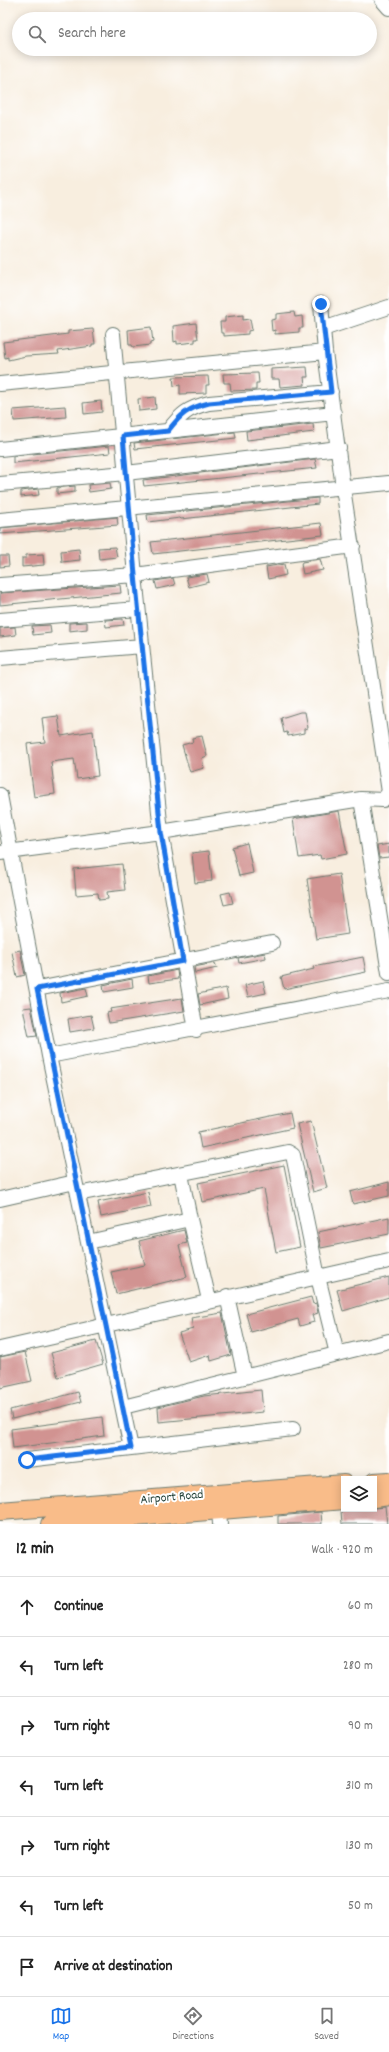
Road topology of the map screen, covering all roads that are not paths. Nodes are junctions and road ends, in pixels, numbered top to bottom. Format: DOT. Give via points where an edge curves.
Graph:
graph roads {
  1 [pos="382,0"];
  2 [pos="389,8"];
  3 [pos="321,304"];
  4 [pos="389,307"];
  5 [pos="324,329"];
  6 [pos="113,334"];
  7 [pos="326,352"];
  8 [pos="117,372"];
  9 [pos="0,384"];
  10 [pos="331,392"];
  11 [pos="334,413"];
  12 [pos="168,431"];
  13 [pos="123,436"];
  14 [pos="339,448"];
  15 [pos="0,449"];
  16 [pos="126,473"];
  17 [pos="389,483"];
  18 [pos="0,484"];
  19 [pos="343,488"];
  20 [pos="128,507"];
  21 [pos="0,520"];
  22 [pos="352,546"];
  23 [pos="135,575"];
  24 [pos="0,585"];
  25 [pos="138,609"];
  26 [pos="0,620"];
  27 [pos="142,646"];
  28 [pos="0,658"];
  29 [pos="0,795"];
  30 [pos="361,799"];
  31 [pos="161,832"];
  32 [pos="6,852"];
  33 [pos="272,943"];
  34 [pos="183,961"];
  35 [pos="389,973"];
  36 [pos="37,989"];
  37 [pos="389,991"];
  38 [pos="196,1030"];
  39 [pos="49,1056"];
  40 [pos="181,1174"];
  41 [pos="76,1188"];
  42 [pos="0,1199"];
  43 [pos="190,1219"];
  44 [pos="88,1242"];
  45 [pos="389,1260"];
  46 [pos="318,1278"];
  47 [pos="227,1296"];
  48 [pos="209,1300"];
  49 [pos="105,1324"];
  50 [pos="389,1341"];
  51 [pos="0,1349"];
  52 [pos="337,1354"];
  53 [pos="245,1377"];
  54 [pos="123,1407"];
  55 [pos="292,1429"];
  56 [pos="131,1448"];
  57 [pos="27,1460"];
  58 [pos="389,1481"];
  59 [pos="377,1482"];
  60 [pos="341,1484"];
  61 [pos="389,1496"];
  62 [pos="377,1498"];
  63 [pos="341,1500"];
  64 [pos="0,1511"];
  65 [pos="219,1517"];
  66 [pos="50,1524"];
  1 -- 2 [label="street"];
  3 -- 5 [label="street"];
  4 -- 5 [label="street"];
  5 -- 7 [label="street"];
  6 -- 8 [label="street"];
  7 -- 8 [label="street"];
  7 -- 10 [label="street"];
  8 -- 9 [label="street"];
  8 -- 13 [label="street"];
  10 -- 11 [label="street"];
  10 -- 12 [label="street" via="209,403 191,407 179,416"];
  11 -- 12 [label="street"];
  11 -- 14 [label="street"];
  12 -- 13 [label="street"];
  13 -- 15 [label="street"];
  13 -- 16 [label="street"];
  14 -- 16 [label="street"];
  14 -- 19 [label="street"];
  16 -- 18 [label="street"];
  16 -- 20 [label="street"];
  17 -- 19 [label="street"];
  19 -- 20 [label="street"];
  19 -- 22 [label="street"];
  20 -- 21 [label="street"];
  20 -- 23 [label="street"];
  22 -- 23 [label="street"];
  22 -- 30 [label="street" via="389,792 383,800"];
  23 -- 24 [label="street"];
  23 -- 25 [label="street"];
  25 -- 26 [label="street"];
  25 -- 27 [label="street"];
  27 -- 28 [label="street"];
  27 -- 31 [label="street"];
  29 -- 32 [label="street"];
  30 -- 31 [label="street"];
  30 -- 35 [label="street"];
  31 -- 32 [label="street"];
  31 -- 34 [label="street"];
  32 -- 36 [label="street"];
  33 -- 34 [label="street"];
  34 -- 36 [label="street"];
  34 -- 38 [label="street"];
  36 -- 39 [label="street"];
  37 -- 38 [label="street"];
  38 -- 39 [label="street"];
  39 -- 41 [label="street"];
  40 -- 41 [label="street"];
  40 -- 43 [label="street"];
  40 -- 46 [label="street" via="288,1152 293,1155"];
  41 -- 42 [label="street"];
  41 -- 44 [label="street"];
  43 -- 44 [label="street"];
  43 -- 48 [label="street"];
  44 -- 49 [label="street"];
  45 -- 46 [label="street"];
  46 -- 47 [label="street"];
  46 -- 52 [label="street"];
  47 -- 48 [label="street"];
  47 -- 53 [label="street"];
  48 -- 49 [label="street"];
  49 -- 51 [label="street"];
  49 -- 54 [label="street"];
  50 -- 52 [label="street"];
  52 -- 53 [label="street"];
  53 -- 54 [label="street"];
  54 -- 56 [label="street"];
  55 -- 56 [label="street"];
  56 -- 57 [label="street"];
  58 -- 59 [label="main road"];
  60 -- 64 [label="main road, Airport Road"];
  61 -- 62 [label="main road"];
  63 -- 65 [label="main road, Airport Road"];
  65 -- 66 [label="main road, Airport Road"];
}
